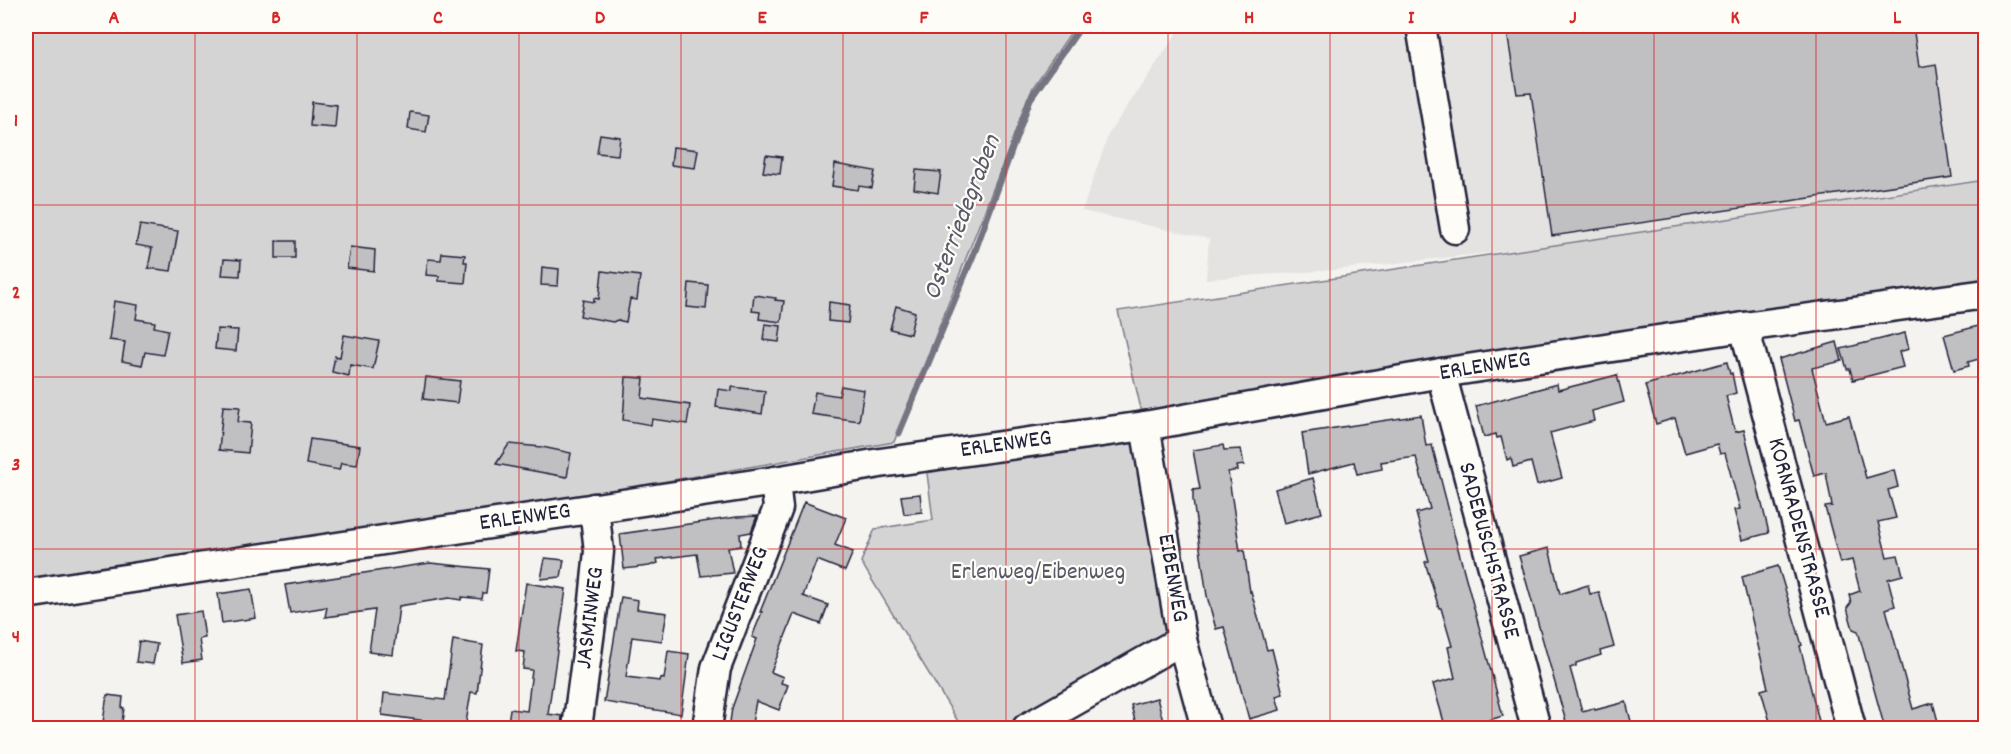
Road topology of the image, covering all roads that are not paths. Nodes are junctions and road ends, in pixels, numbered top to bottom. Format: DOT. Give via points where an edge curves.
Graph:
graph roads {
  1 [pos="1421,26"];
  2 [pos="1455,229"];
  3 [pos="1986,294"];
  4 [pos="1744,327"];
  5 [pos="1441,373"];
  6 [pos="1145,426"];
  7 [pos="775,481"];
  8 [pos="594,508"];
  9 [pos="26,594"];
  10 [pos="1182,640"];
  11 [pos="580,728"];
  12 [pos="707,729"];
  13 [pos="1027,729"];
  14 [pos="1206,729"];
  15 [pos="1536,729"];
  16 [pos="1851,729"];
  1 -- 2 [label="street"];
  3 -- 4 [label="street, ERLENWEG"];
  4 -- 5 [label="street, ERLENWEG"];
  4 -- 16 [label="street, KORNRADENSTRASSE"];
  5 -- 6 [label="street, ERLENWEG"];
  5 -- 15 [label="street, SADEBUSCHSTRASSE"];
  6 -- 7 [label="street, ERLENWEG" via="880,462"];
  6 -- 10 [label="street, EIBENWEG"];
  7 -- 8 [label="street, ERLENWEG"];
  7 -- 12 [label="street, LIGUSTERWEG" via="778,508 716,668"];
  8 -- 9 [label="street, ERLENWEG"];
  8 -- 11 [label="street, JASMINWEG" via="599,551"];
  10 -- 13 [label="street"];
  10 -- 14 [label="street, EIBENWEG"];
}
